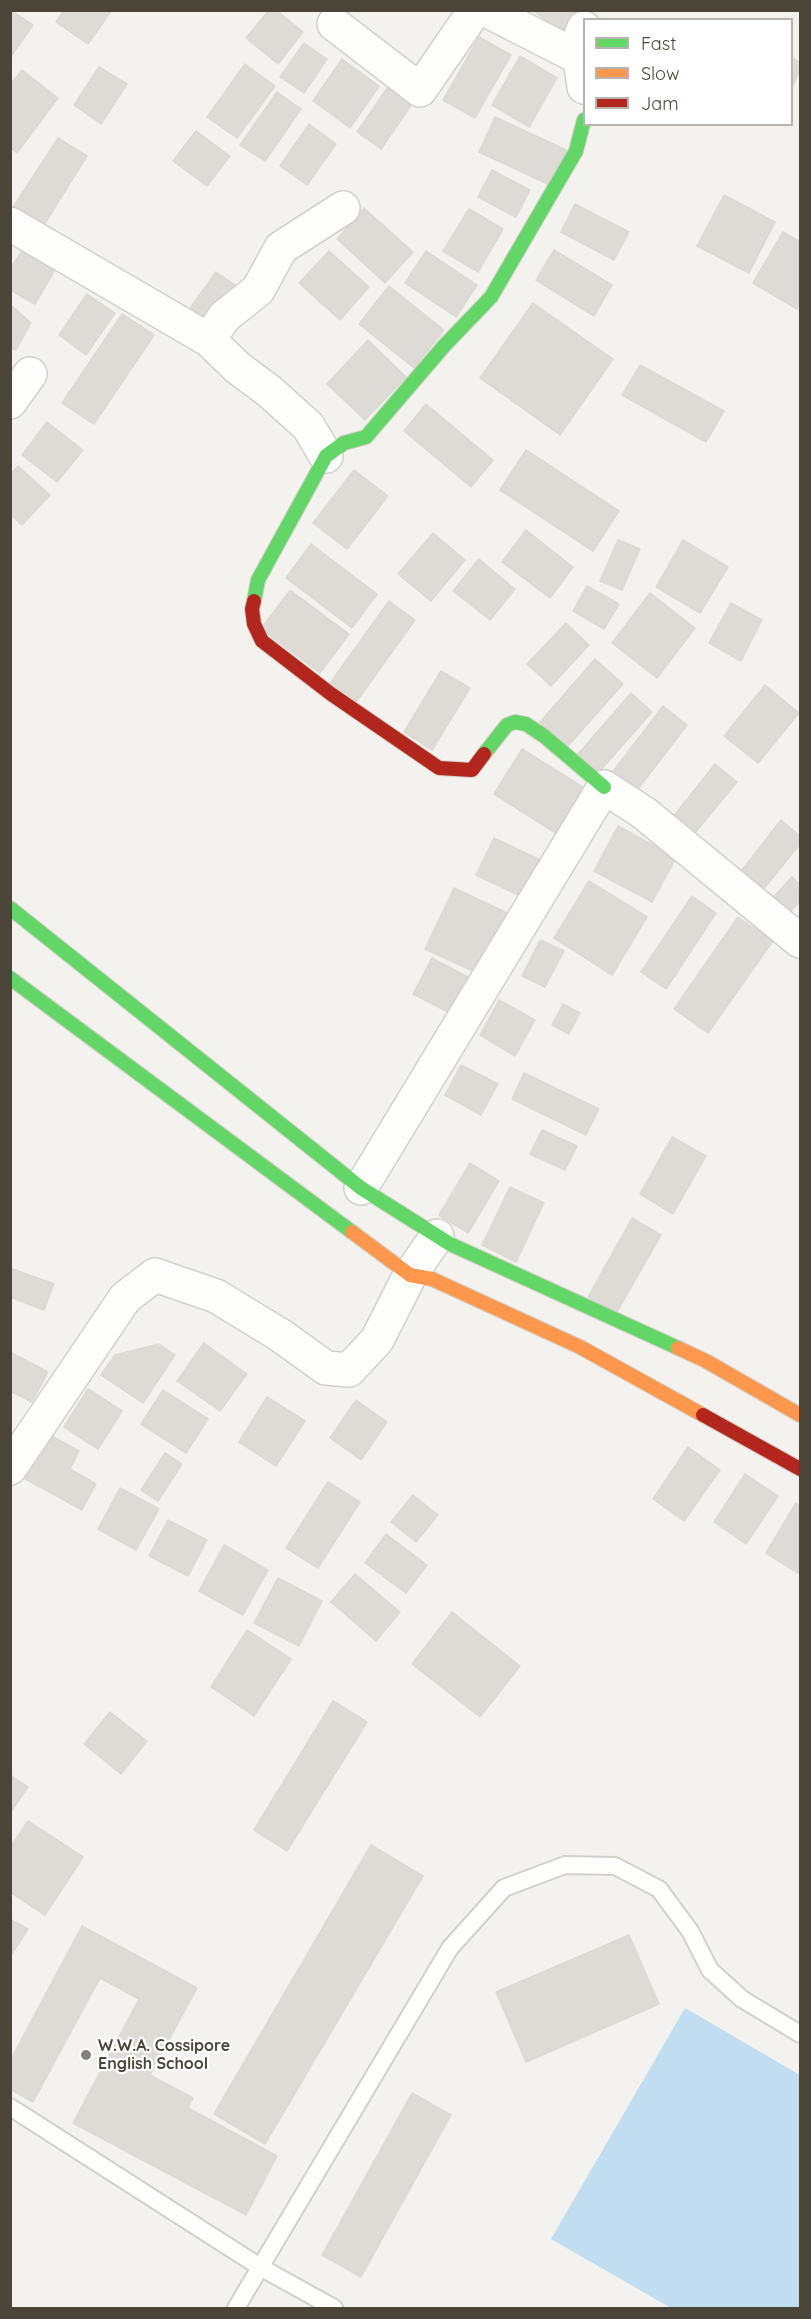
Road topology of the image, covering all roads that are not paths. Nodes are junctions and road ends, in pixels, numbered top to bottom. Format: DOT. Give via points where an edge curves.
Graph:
graph roads {
  1 [pos="475,10"];
  2 [pos="486,10"];
  3 [pos="334,24"];
  4 [pos="583,58"];
  5 [pos="583,126"];
  6 [pos="343,208"];
  7 [pos="13,233"];
  8 [pos="209,340"];
  9 [pos="30,374"];
  10 [pos="10,402"];
  11 [pos="326,456"];
  12 [pos="604,787"];
  13 [pos="10,908"];
  14 [pos="801,941"];
  15 [pos="10,978"];
  16 [pos="362,1188"];
  17 [pos="437,1236"];
  18 [pos="410,1275"];
  19 [pos="801,1414"];
  20 [pos="10,1468"];
  21 [pos="801,1469"];
  22 [pos="801,2034"];
  23 [pos="10,2107"];
  24 [pos="260,2267"];
  25 [pos="236,2308"];
  26 [pos="334,2308"];
  1 -- 3 [label="street" via="420,90"];
  2 -- 4 [label="street"];
  5 -- 11 [label="street" via="576,151 491,297 366,437 345,443"];
  6 -- 8 [label="street" via="281,248 258,290 224,317"];
  7 -- 8 [label="street"];
  8 -- 11 [label="street" via="308,426"];
  9 -- 10 [label="street"];
  11 -- 12 [label="street" via="258,580 252,609 262,641 439,768 472,770 507,725 515,722 544,736"];
  12 -- 14 [label="street" via="644,813"];
  12 -- 16 [label="street"];
  13 -- 16 [label="street"];
  15 -- 18 [label="street"];
  16 -- 17 [label="street"];
  17 -- 18 [label="street"];
  17 -- 19 [label="street" via="706,1361"];
  18 -- 20 [label="street" via="377,1340 349,1370 326,1368 216,1296 155,1275 125,1298"];
  18 -- 21 [label="street" via="432,1280 580,1347"];
  22 -- 24 [label="lane" via="742,1999 710,1970 690,1931 659,1889 615,1866 565,1865 504,1888 450,1948"];
  23 -- 24 [label="lane"];
  24 -- 25 [label="lane"];
  24 -- 26 [label="lane"];
}
